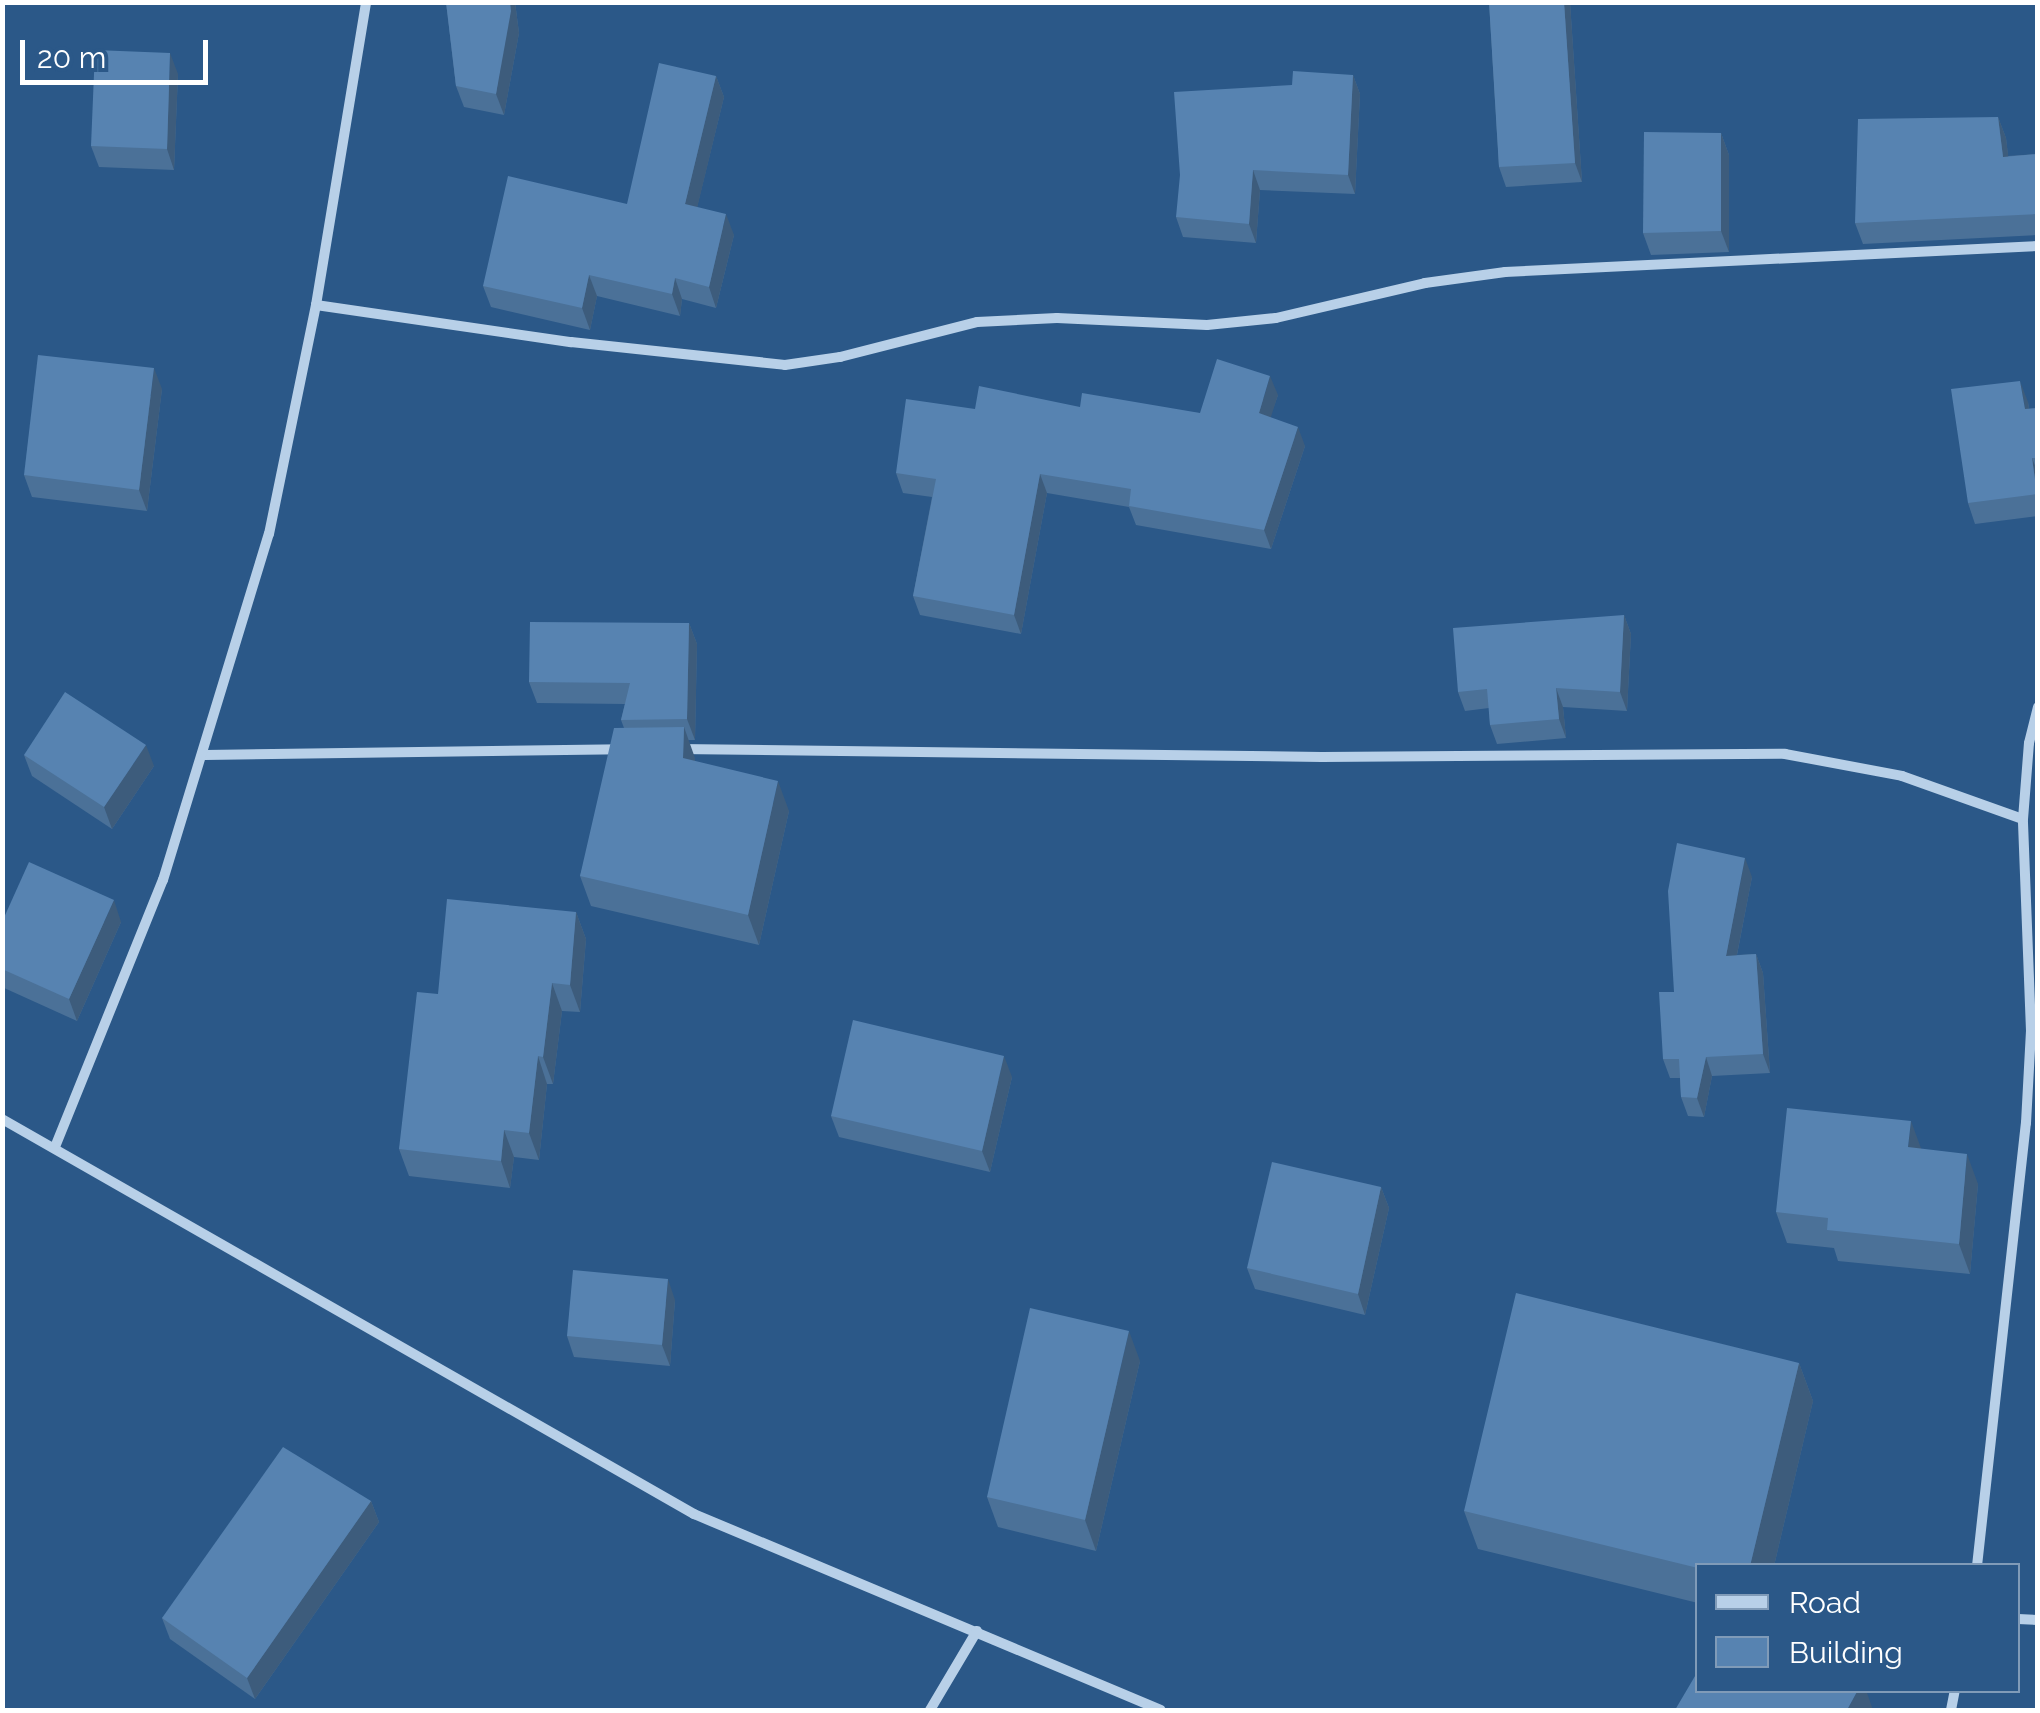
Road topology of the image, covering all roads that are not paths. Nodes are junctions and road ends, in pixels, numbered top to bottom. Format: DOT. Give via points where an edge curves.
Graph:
graph roads {
  1 [pos="366,2"];
  2 [pos="2038,246"];
  3 [pos="316,305"];
  4 [pos="2038,706"];
  5 [pos="644,749"];
  6 [pos="662,749"];
  7 [pos="205,755"];
  8 [pos="2023,820"];
  9 [pos="2,1119"];
  10 [pos="54,1147"];
  11 [pos="1977,1563"];
  12 [pos="977,1631"];
  13 [pos="930,1710"];
  14 [pos="1161,1710"];
  1 -- 3 [label="street"];
  2 -- 3 [label="street" via="1505,272 1227,323 977,322 786,365"];
  3 -- 7 [label="street" via="269,534"];
  4 -- 8 [label="street"];
  5 -- 7 [label="street"];
  6 -- 8 [label="street" via="1322,757 1785,754 1902,776"];
  7 -- 10 [label="street" via="157,897"];
  8 -- 11 [label="street" via="2031,1031 2026,1123"];
  9 -- 10 [label="street"];
  10 -- 12 [label="street" via="694,1514"];
  12 -- 13 [label="street"];
  12 -- 14 [label="street"];
}
